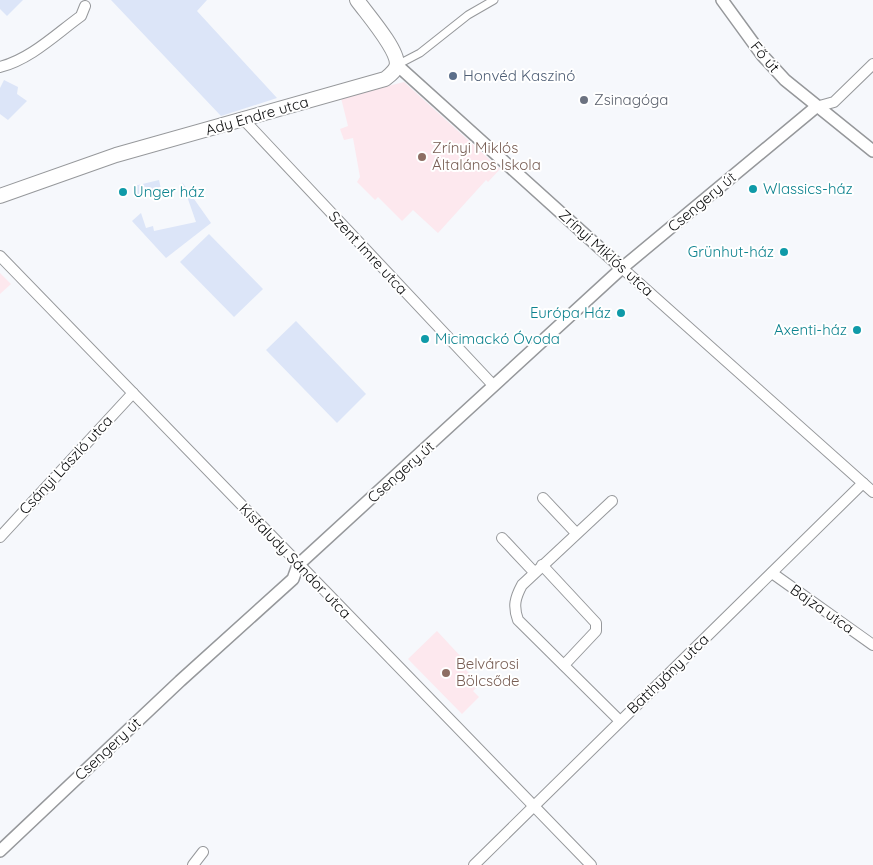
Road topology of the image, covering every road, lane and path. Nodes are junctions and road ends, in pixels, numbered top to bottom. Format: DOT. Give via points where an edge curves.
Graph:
graph roads {
  1 [pos="357,0"];
  2 [pos="494,0"];
  3 [pos="722,0"];
  4 [pos="85,6"];
  5 [pos="873,64"];
  6 [pos="397,66"];
  7 [pos="0,67"];
  8 [pos="816,107"];
  9 [pos="244,120"];
  10 [pos="873,151"];
  11 [pos="0,196"];
  12 [pos="0,256"];
  13 [pos="622,268"];
  14 [pos="493,386"];
  15 [pos="132,393"];
  16 [pos="863,483"];
  17 [pos="873,492"];
  18 [pos="542,498"];
  19 [pos="612,501"];
  20 [pos="576,533"];
  21 [pos="0,537"];
  22 [pos="502,538"];
  23 [pos="298,565"];
  24 [pos="538,569"];
  25 [pos="772,573"];
  26 [pos="873,645"];
  27 [pos="564,665"];
  28 [pos="620,721"];
  29 [pos="534,806"];
  30 [pos="0,851"];
  31 [pos="203,852"];
  32 [pos="193,865"];
  33 [pos="474,865"];
  34 [pos="590,865"];
  1 -- 6 [label="main road, Zrínyi Miklós utca" via="394,54"];
  2 -- 6 [label="street, Ady Endre utca"];
  3 -- 8 [label="street, Fő út" via="762,55"];
  4 -- 7 [label="street" via="81,16 32,52"];
  5 -- 8 [label="street" via="834,102"];
  6 -- 9 [label="main road, Ady Endre utca" via="385,79"];
  6 -- 13 [label="street, Zrínyi Miklós utca"];
  8 -- 10 [label="street, Fő út"];
  8 -- 13 [label="street, Csengery út"];
  9 -- 11 [label="main road, Ady Endre utca" via="116,155"];
  9 -- 14 [label="street, Szent Imre utca"];
  12 -- 15 [label="street, Kisfaludy Sándor utca"];
  13 -- 14 [label="street, Csengery út"];
  13 -- 16 [label="street, Zrínyi Miklós utca"];
  14 -- 23 [label="street, Csengery út"];
  15 -- 21 [label="street, Csányi László utca"];
  15 -- 23 [label="street, Kisfaludy Sándor utca"];
  16 -- 17 [label="street, Zrínyi Miklós utca"];
  16 -- 25 [label="street, Batthyány utca"];
  18 -- 20 [label="street"];
  19 -- 20 [label="street"];
  20 -- 24 [label="street"];
  22 -- 24 [label="street"];
  23 -- 29 [label="street, Kisfaludy Sándor utca"];
  23 -- 30 [label="street, Csengery út" via="293,579"];
  24 -- 27 [label="street" via="517,594 515,610 518,620"];
  24 -- 27 [label="street" via="596,623 596,631"];
  25 -- 26 [label="street, Bajza utca"];
  25 -- 28 [label="street, Batthyány utca"];
  27 -- 28 [label="street"];
  28 -- 29 [label="street, Batthyány utca"];
  29 -- 33 [label="street, Batthyány utca"];
  29 -- 34 [label="street, Kisfaludy Sándor utca"];
  31 -- 32 [label="street"];
}
